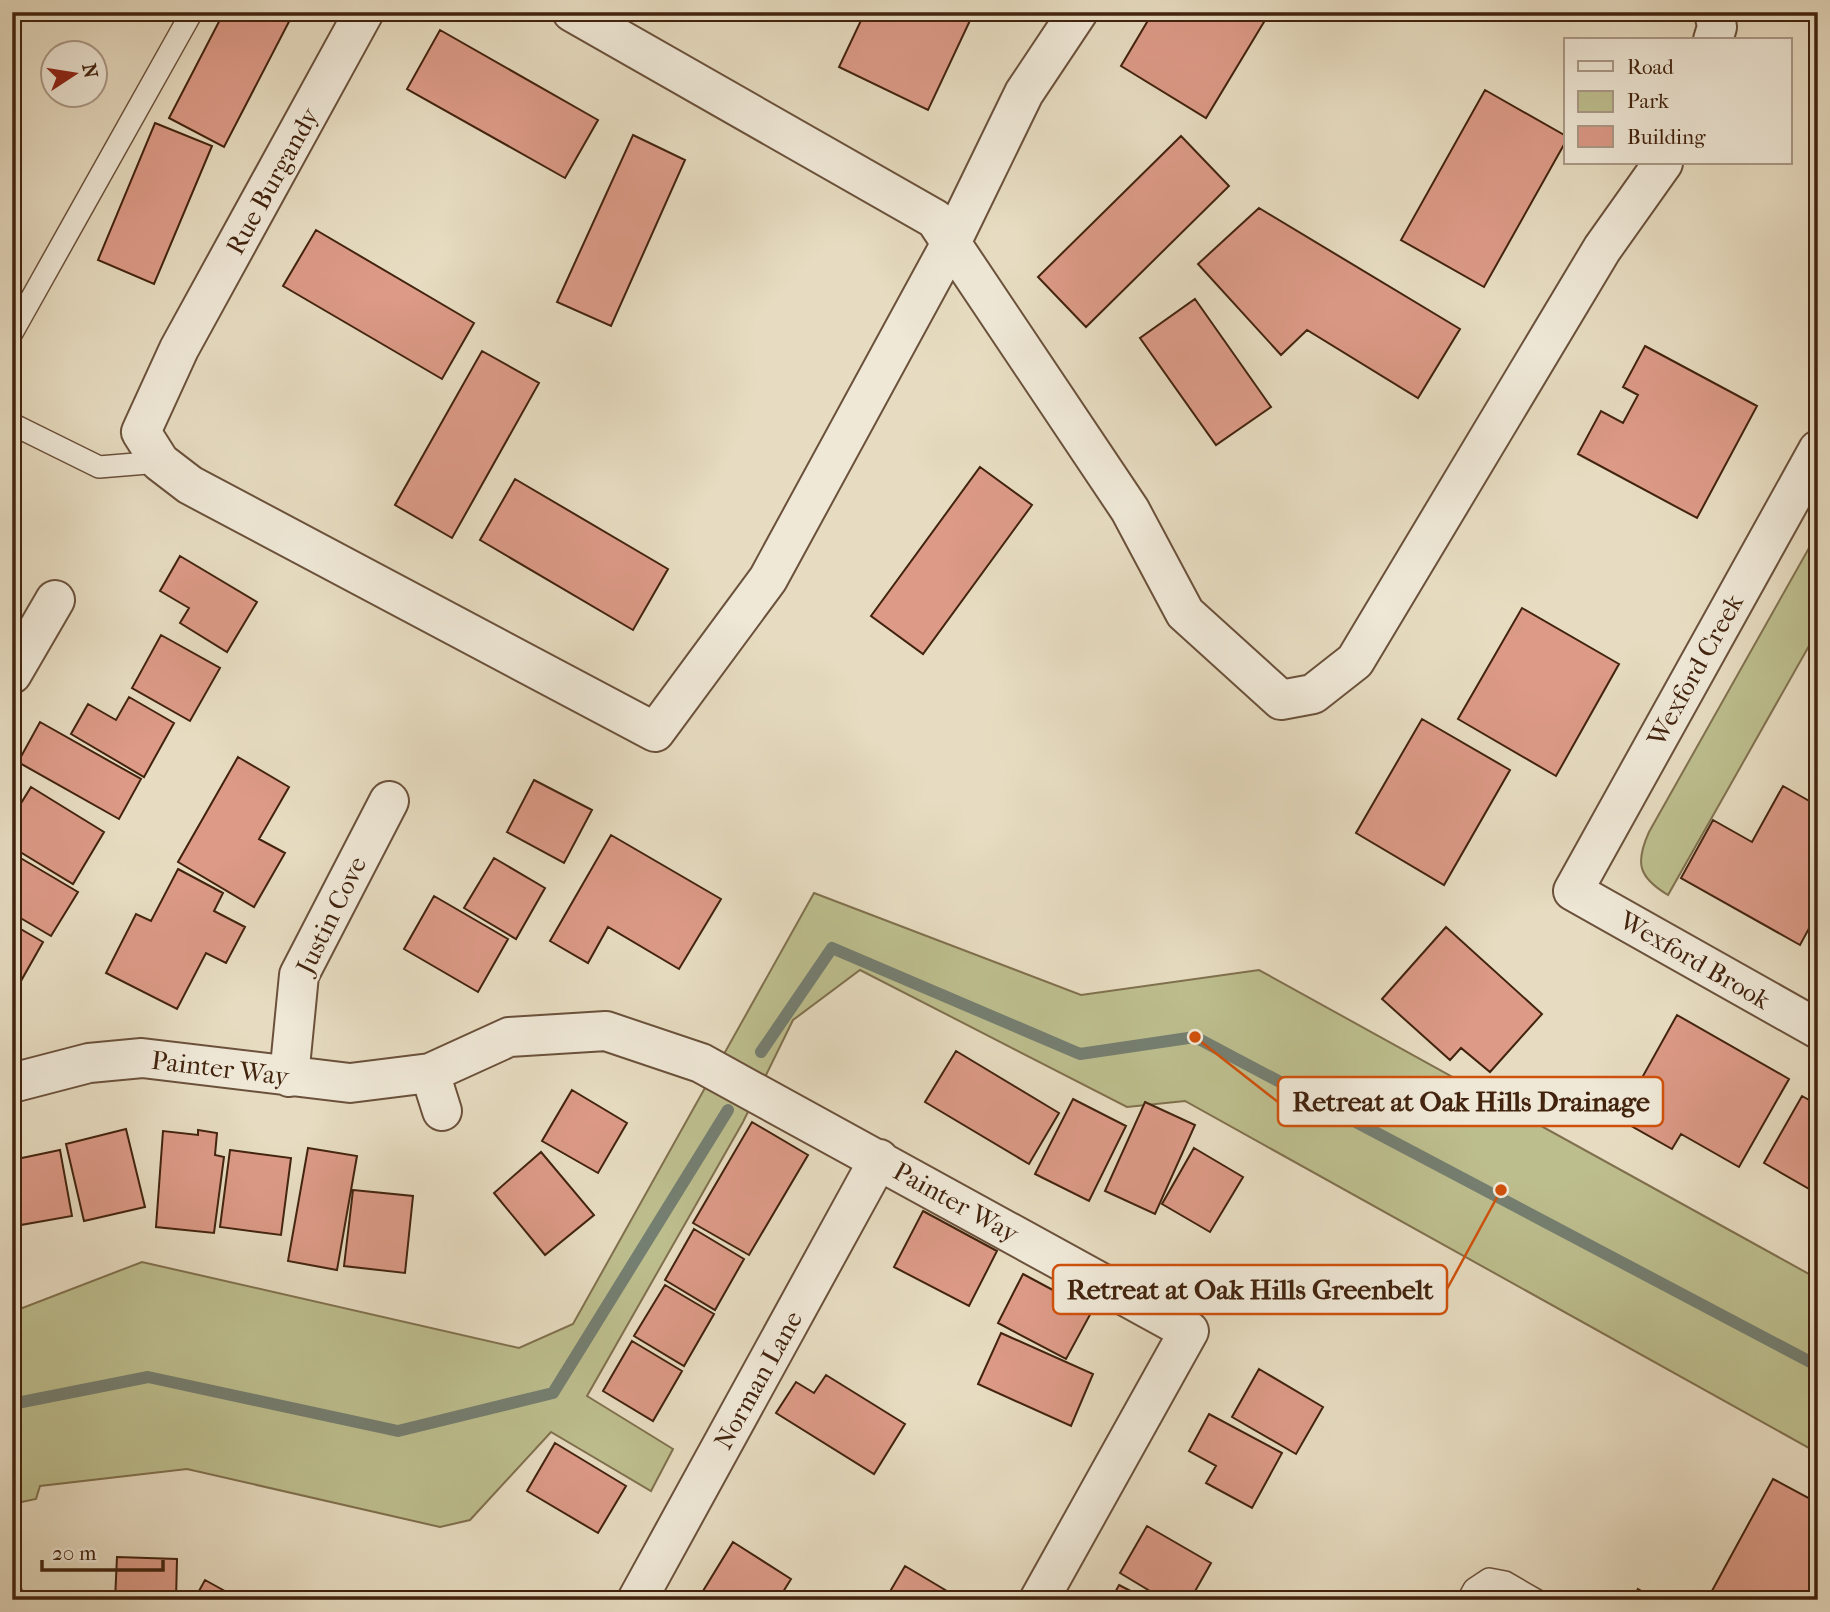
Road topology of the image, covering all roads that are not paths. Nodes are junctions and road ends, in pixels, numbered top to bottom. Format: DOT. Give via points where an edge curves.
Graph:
graph roads {
  1 [pos="192,12"];
  2 [pos="364,12"];
  3 [pos="572,12"];
  4 [pos="1078,12"];
  5 [pos="1714,12"];
  6 [pos="1714,38"];
  7 [pos="1662,164"];
  8 [pos="951,243"];
  9 [pos="12,333"];
  10 [pos="12,424"];
  11 [pos="1818,450"];
  12 [pos="160,462"];
  13 [pos="55,600"];
  14 [pos="12,674"];
  15 [pos="389,800"];
  16 [pos="1573,891"];
  17 [pos="1818,1030"];
  18 [pos="430,1073"];
  19 [pos="289,1077"];
  20 [pos="12,1083"];
  21 [pos="442,1111"];
  22 [pos="879,1159"];
  23 [pos="638,1600"];
  24 [pos="1039,1600"];
  25 [pos="1468,1600"];
  26 [pos="1536,1600"];
  1 -- 9 [label="lane"];
  2 -- 12 [label="street, Rue Burgandy" via="179,349 141,432"];
  3 -- 8 [label="street" via="935,219"];
  4 -- 8 [label="street" via="1024,93"];
  5 -- 6 [label="street"];
  7 -- 8 [label="street" via="1602,249 1354,661 1313,694 1281,700 1185,613 1130,510"];
  8 -- 12 [label="street" via="768,579 655,732 190,485"];
  10 -- 12 [label="lane" via="99,467"];
  11 -- 16 [label="street, Wexford Creek"];
  13 -- 14 [label="street"];
  15 -- 19 [label="street, Justin Cove" via="299,975"];
  16 -- 17 [label="street, Wexford Brook"];
  18 -- 19 [label="street, Painter Way" via="350,1083"];
  18 -- 21 [label="street"];
  18 -- 22 [label="street, Painter Way" via="509,1037 606,1031 701,1063"];
  19 -- 20 [label="street, Painter Way" via="142,1058 89,1063"];
  22 -- 23 [label="street, Norman Lane"];
  22 -- 24 [label="street, Painter Way" via="1189,1331"];
  25 -- 26 [label="lane" via="1474,1589 1489,1579 1505,1582"];
}
